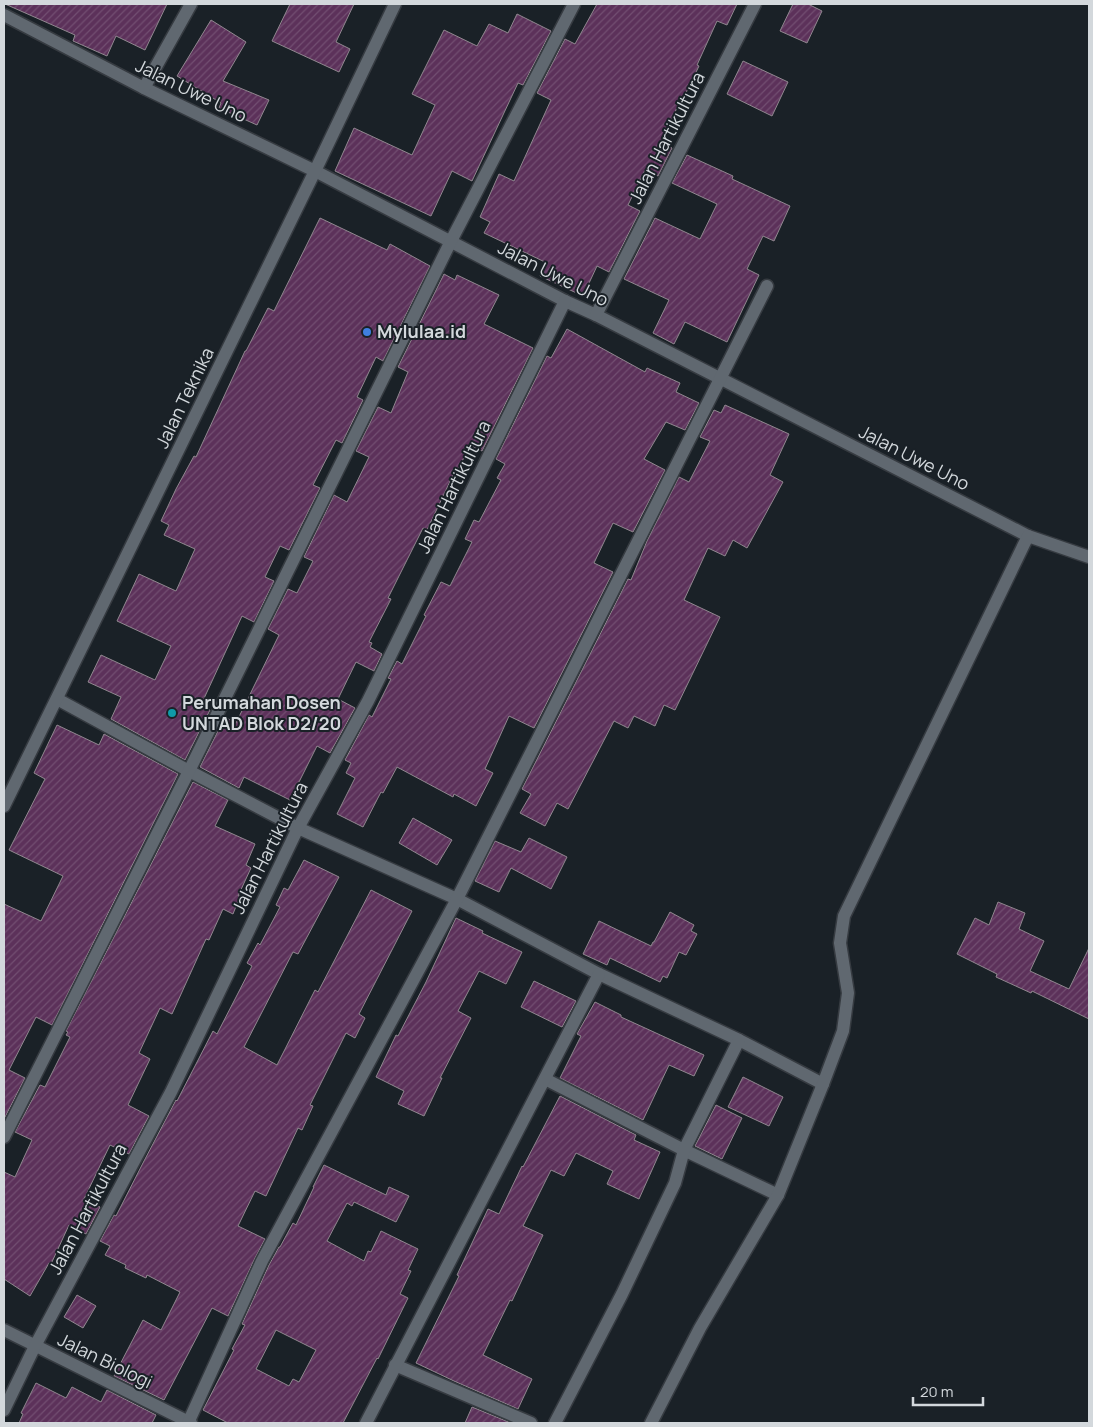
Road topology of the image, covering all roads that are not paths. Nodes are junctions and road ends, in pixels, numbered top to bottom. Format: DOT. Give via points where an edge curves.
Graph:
graph roads {
  1 [pos="190,4"];
  2 [pos="395,4"];
  3 [pos="574,4"];
  4 [pos="755,4"];
  5 [pos="4,15"];
  6 [pos="144,88"];
  7 [pos="315,171"];
  8 [pos="451,241"];
  9 [pos="767,286"];
  10 [pos="565,301"];
  11 [pos="596,315"];
  12 [pos="720,378"];
  13 [pos="1028,536"];
  14 [pos="1089,557"];
  15 [pos="57,699"];
  16 [pos="189,771"];
  17 [pos="4,806"];
  18 [pos="298,828"];
  19 [pos="457,899"];
  20 [pos="599,974"];
  21 [pos="739,1040"];
  22 [pos="545,1079"];
  23 [pos="823,1084"];
  24 [pos="4,1137"];
  25 [pos="684,1150"];
  26 [pos="778,1195"];
  27 [pos="4,1330"];
  28 [pos="34,1346"];
  29 [pos="395,1365"];
  30 [pos="4,1410"];
  31 [pos="189,1423"];
  32 [pos="366,1423"];
  33 [pos="531,1423"];
  34 [pos="555,1423"];
  35 [pos="651,1423"];
  1 -- 6 [label="street"];
  2 -- 7 [label="street, Jalan Teknika"];
  3 -- 8 [label="street"];
  4 -- 11 [label="street, Jalan Hartikultura"];
  5 -- 6 [label="street, Jalan Uwe Uno"];
  6 -- 7 [label="street, Jalan Uwe Uno"];
  7 -- 8 [label="street, Jalan Uwe Uno"];
  7 -- 15 [label="street, Jalan Teknika"];
  8 -- 10 [label="street, Jalan Uwe Uno"];
  8 -- 16 [label="street"];
  9 -- 12 [label="street"];
  10 -- 11 [label="street, Jalan Uwe Uno"];
  10 -- 18 [label="street, Jalan Hartikultura" via="368,701"];
  11 -- 12 [label="street, Jalan Uwe Uno"];
  12 -- 13 [label="street, Jalan Uwe Uno"];
  12 -- 19 [label="street"];
  13 -- 14 [label="street, Jalan Uwe Uno"];
  13 -- 23 [label="street" via="844,916 840,943 848,993 843,1032"];
  15 -- 16 [label="street"];
  15 -- 17 [label="street, Jalan Teknika"];
  16 -- 18 [label="street"];
  16 -- 24 [label="street"];
  18 -- 19 [label="street"];
  18 -- 28 [label="street, Jalan Hartikultura" via="171,1092"];
  19 -- 20 [label="street"];
  19 -- 31 [label="street" via="262,1261"];
  20 -- 21 [label="street"];
  20 -- 22 [label="street"];
  21 -- 23 [label="street"];
  21 -- 25 [label="street"];
  22 -- 25 [label="street"];
  22 -- 29 [label="street"];
  23 -- 26 [label="street"];
  25 -- 26 [label="street"];
  25 -- 34 [label="street" via="675,1183"];
  26 -- 35 [label="street" via="700,1328"];
  27 -- 28 [label="street, Jalan Biologi"];
  28 -- 30 [label="street, Jalan Hartikultura"];
  28 -- 31 [label="street, Jalan Biologi"];
  29 -- 32 [label="street"];
  29 -- 33 [label="street"];
}
